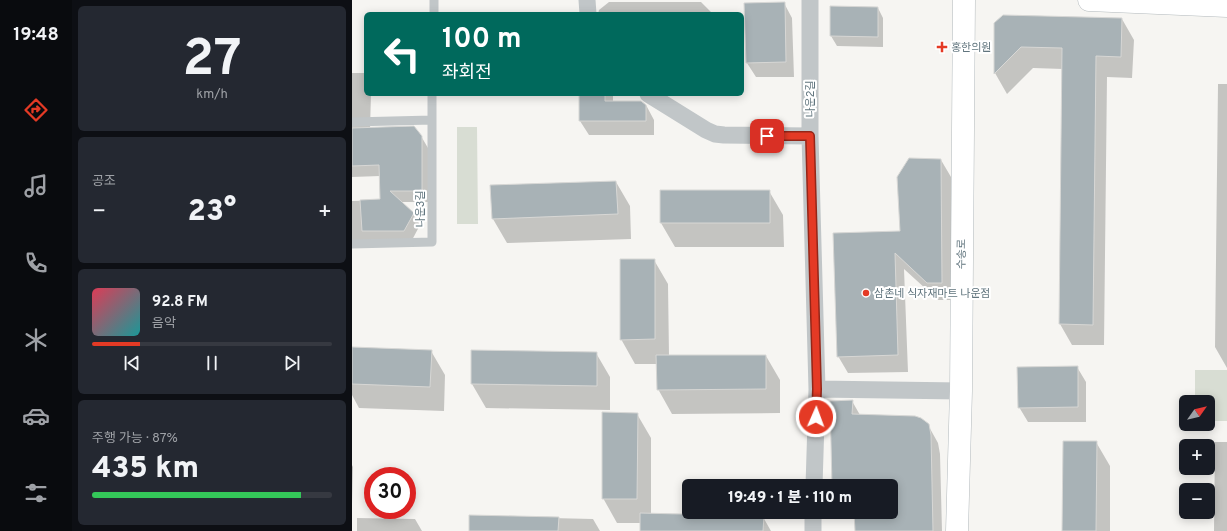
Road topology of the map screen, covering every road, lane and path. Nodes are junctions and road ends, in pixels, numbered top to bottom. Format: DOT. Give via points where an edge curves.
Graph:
graph roads {
  1 [pos="434,0"];
  2 [pos="587,0"];
  3 [pos="810,0"];
  4 [pos="964,0"];
  5 [pos="1089,0"];
  6 [pos="1115,0"];
  7 [pos="1227,6"];
  8 [pos="434,12"];
  9 [pos="588,12"];
  10 [pos="432,96"];
  11 [pos="651,96"];
  12 [pos="432,120"];
  13 [pos="352,122"];
  14 [pos="810,136"];
  15 [pos="352,244"];
  16 [pos="817,389"];
  17 [pos="960,391"];
  18 [pos="814,479"];
  19 [pos="813,519"];
  20 [pos="813,531"];
  21 [pos="957,531"];
  1 -- 8 [label="lane"];
  2 -- 9 [label="street"];
  3 -- 14 [label="street, 나운2길"];
  4 -- 17 [label="street, 수송로"];
  5 -- 6 [label="street"];
  6 -- 7 [label="street"];
  10 -- 12 [label="lane, 나운3길"];
  11 -- 14 [label="street" via="715,134"];
  12 -- 13 [label="lane"];
  12 -- 15 [label="lane, 나운3길" via="432,242"];
  14 -- 16 [label="street, 나운2길"];
  16 -- 17 [label="street"];
  16 -- 18 [label="street, 나운2길"];
  17 -- 21 [label="street, 수송로"];
  19 -- 20 [label="street"];
}
